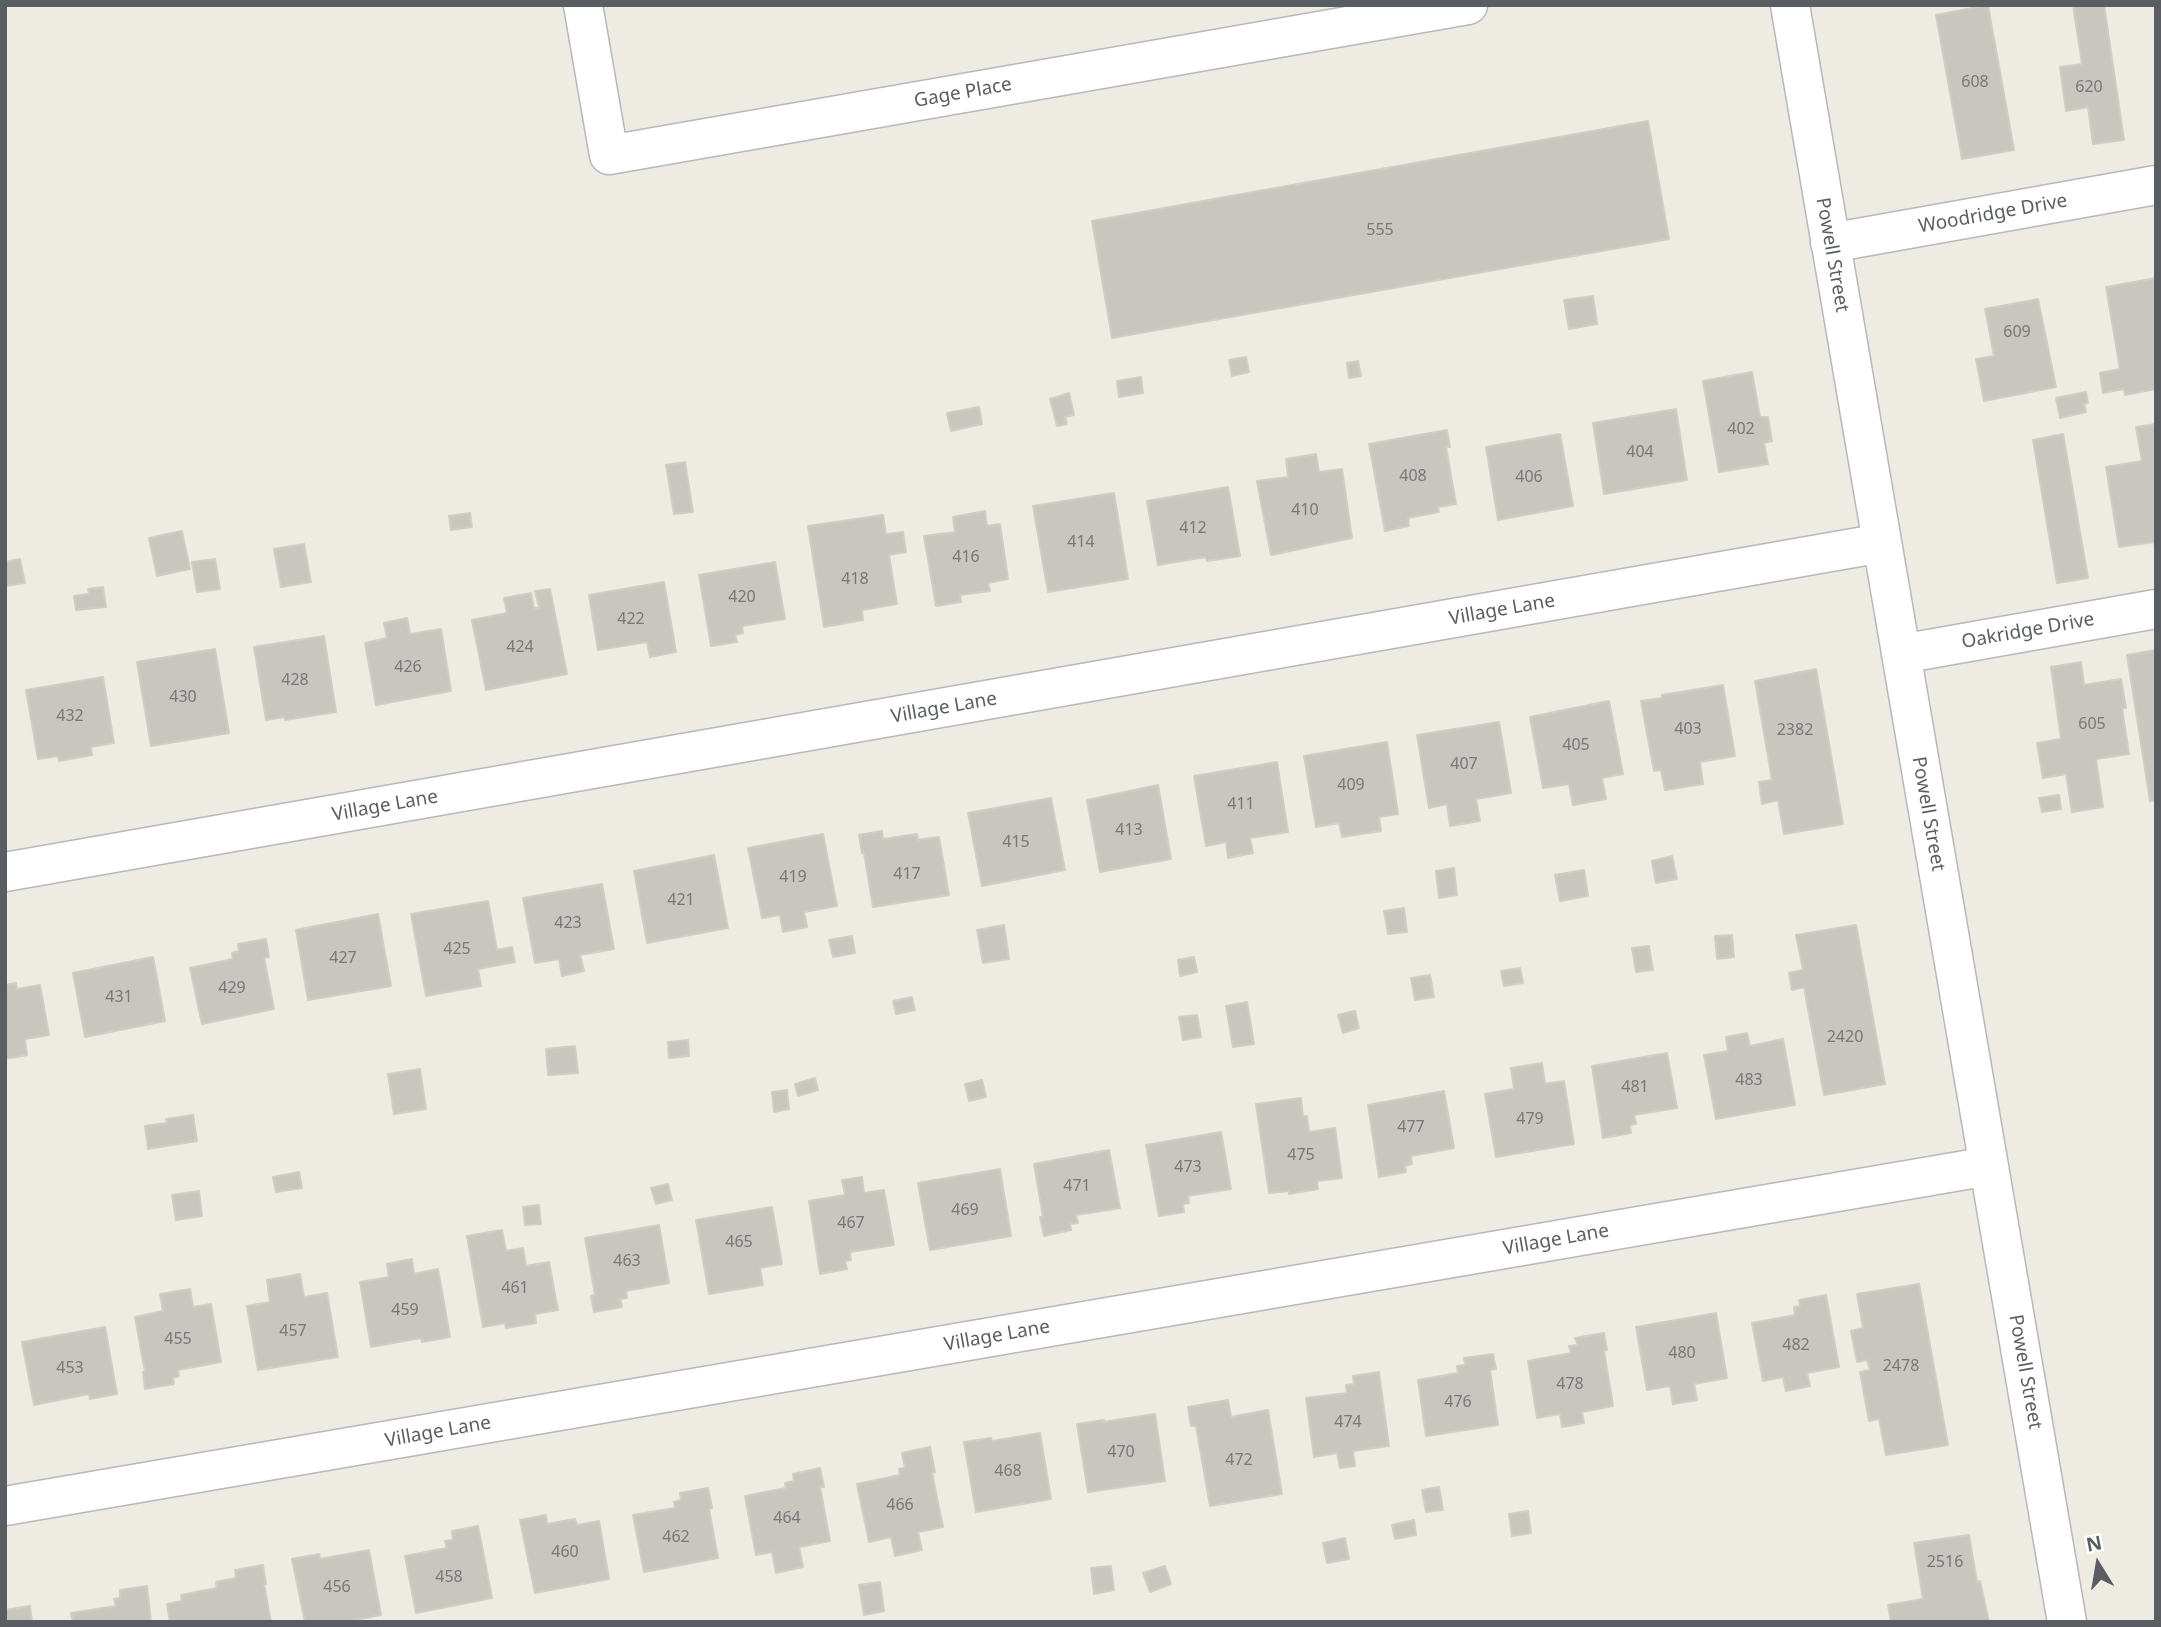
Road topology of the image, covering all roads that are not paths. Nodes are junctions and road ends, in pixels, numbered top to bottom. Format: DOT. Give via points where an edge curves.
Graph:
graph roads {
  1 [pos="583,5"];
  2 [pos="1468,5"];
  3 [pos="1790,5"];
  4 [pos="2156,185"];
  5 [pos="1830,243"];
  6 [pos="1882,543"];
  7 [pos="2156,609"];
  8 [pos="1901,654"];
  9 [pos="5,872"];
  10 [pos="1989,1166"];
  11 [pos="5,1506"];
  12 [pos="2067,1622"];
  1 -- 2 [label="street, Gage Place" via="609,155"];
  3 -- 5 [label="street, Powell Street"];
  4 -- 5 [label="street, Woodridge Drive"];
  5 -- 6 [label="street, Powell Street"];
  6 -- 8 [label="street, Powell Street"];
  6 -- 9 [label="street, Village Lane"];
  7 -- 8 [label="street, Oakridge Drive"];
  8 -- 10 [label="street, Powell Street"];
  10 -- 11 [label="street, Village Lane"];
  10 -- 12 [label="street, Powell Street"];
}
